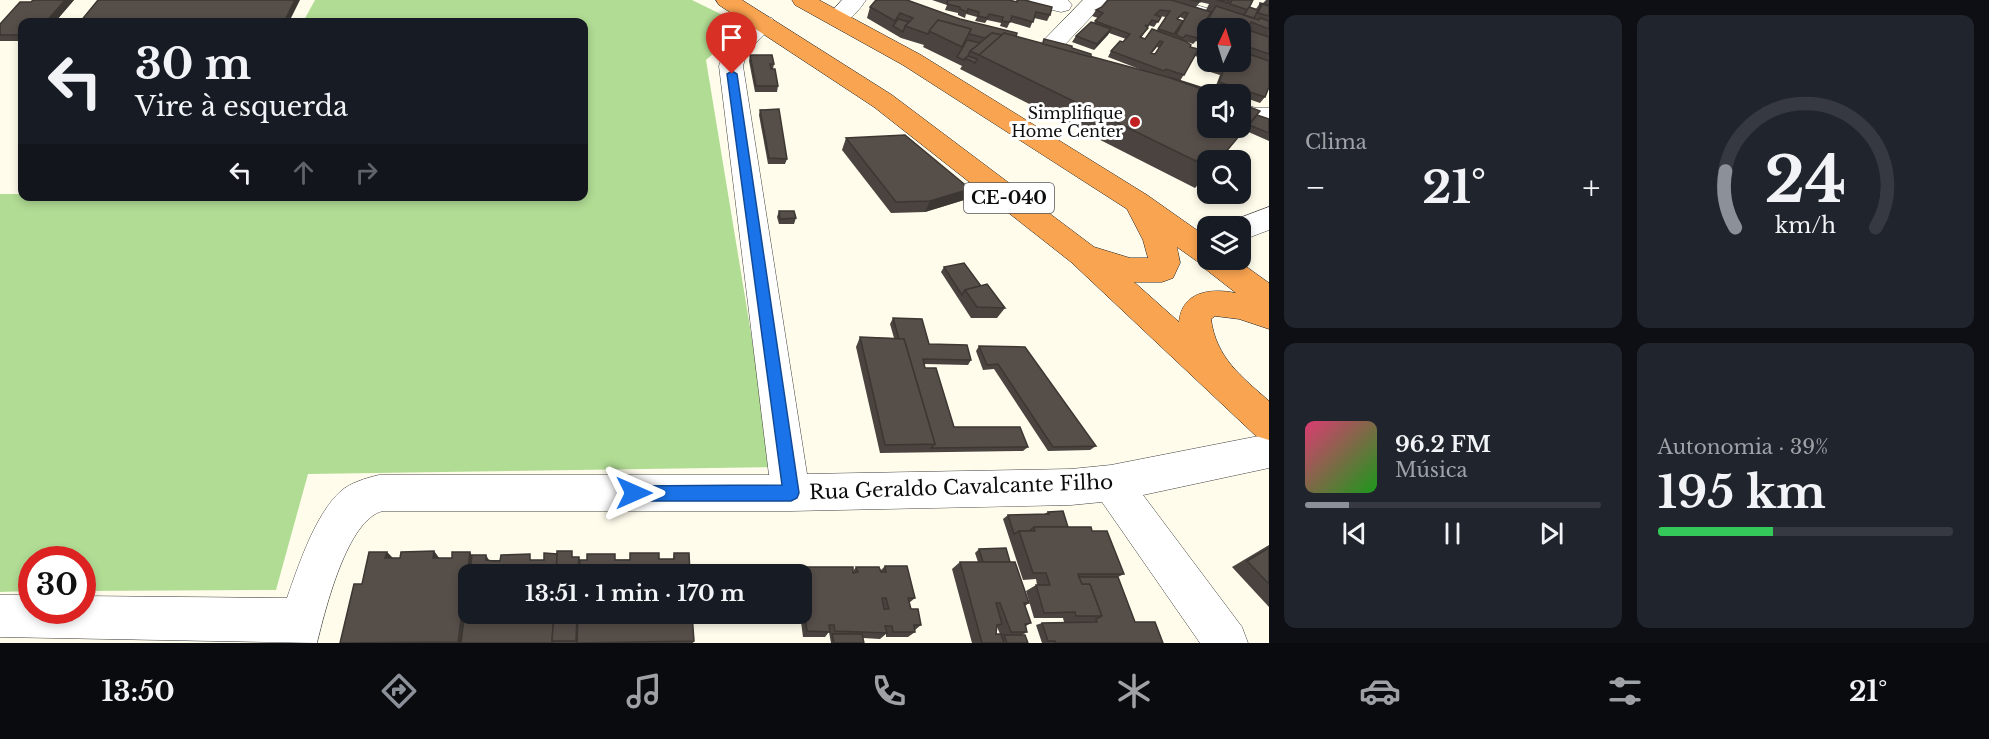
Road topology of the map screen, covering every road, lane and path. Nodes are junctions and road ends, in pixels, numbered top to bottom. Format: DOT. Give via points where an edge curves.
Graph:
graph roads {
  1 [pos="727,0"];
  2 [pos="803,0"];
  3 [pos="1096,0"];
  4 [pos="1156,0"];
  5 [pos="846,9"];
  6 [pos="764,22"];
  7 [pos="1269,34"];
  8 [pos="1050,49"];
  9 [pos="1251,115"];
  10 [pos="1269,116"];
  11 [pos="1137,202"];
  12 [pos="1269,218"];
  13 [pos="1251,225"];
  14 [pos="1197,245"];
  15 [pos="1082,254"];
  16 [pos="1230,270"];
  17 [pos="1269,300"];
  18 [pos="1269,316"];
  19 [pos="1217,377"];
  20 [pos="1269,424"];
  21 [pos="1269,451"];
  22 [pos="1111,483"];
  23 [pos="791,493"];
  24 [pos="0,616"];
  25 [pos="297,632"];
  26 [pos="1226,643"];
  1 -- 6 [label="highway, CE-040"];
  2 -- 5 [label="highway, CE-040"];
  3 -- 8 [label="street"];
  4 -- 7 [label="street"];
  5 -- 11 [label="highway, CE-040" via="961,90"];
  6 -- 15 [label="highway, CE-040" via="882,101"];
  6 -- 23 [label="street" via="736,50 731,66"];
  9 -- 10 [label="street"];
  11 -- 14 [label="highway, CE-040"];
  11 -- 15 [label="highway" via="1162,250 1166,263 1162,270 1130,270"];
  12 -- 13 [label="street"];
  15 -- 19 [label="highway, CE-040"];
  16 -- 17 [label="highway, CE-040"];
  18 -- 19 [label="highway" via="1227,304 1200,307 1196,327"];
  19 -- 20 [label="highway, CE-040"];
  21 -- 22 [label="street, Rua Geraldo Cavalcante Filho"];
  22 -- 23 [label="street, Rua Geraldo Cavalcante Filho"];
  22 -- 26 [label="street"];
  23 -- 25 [label="street, Rua Geraldo Cavalcante Filho" via="399,492 369,496 346,513 336,531"];
  24 -- 25 [label="street"];
}
